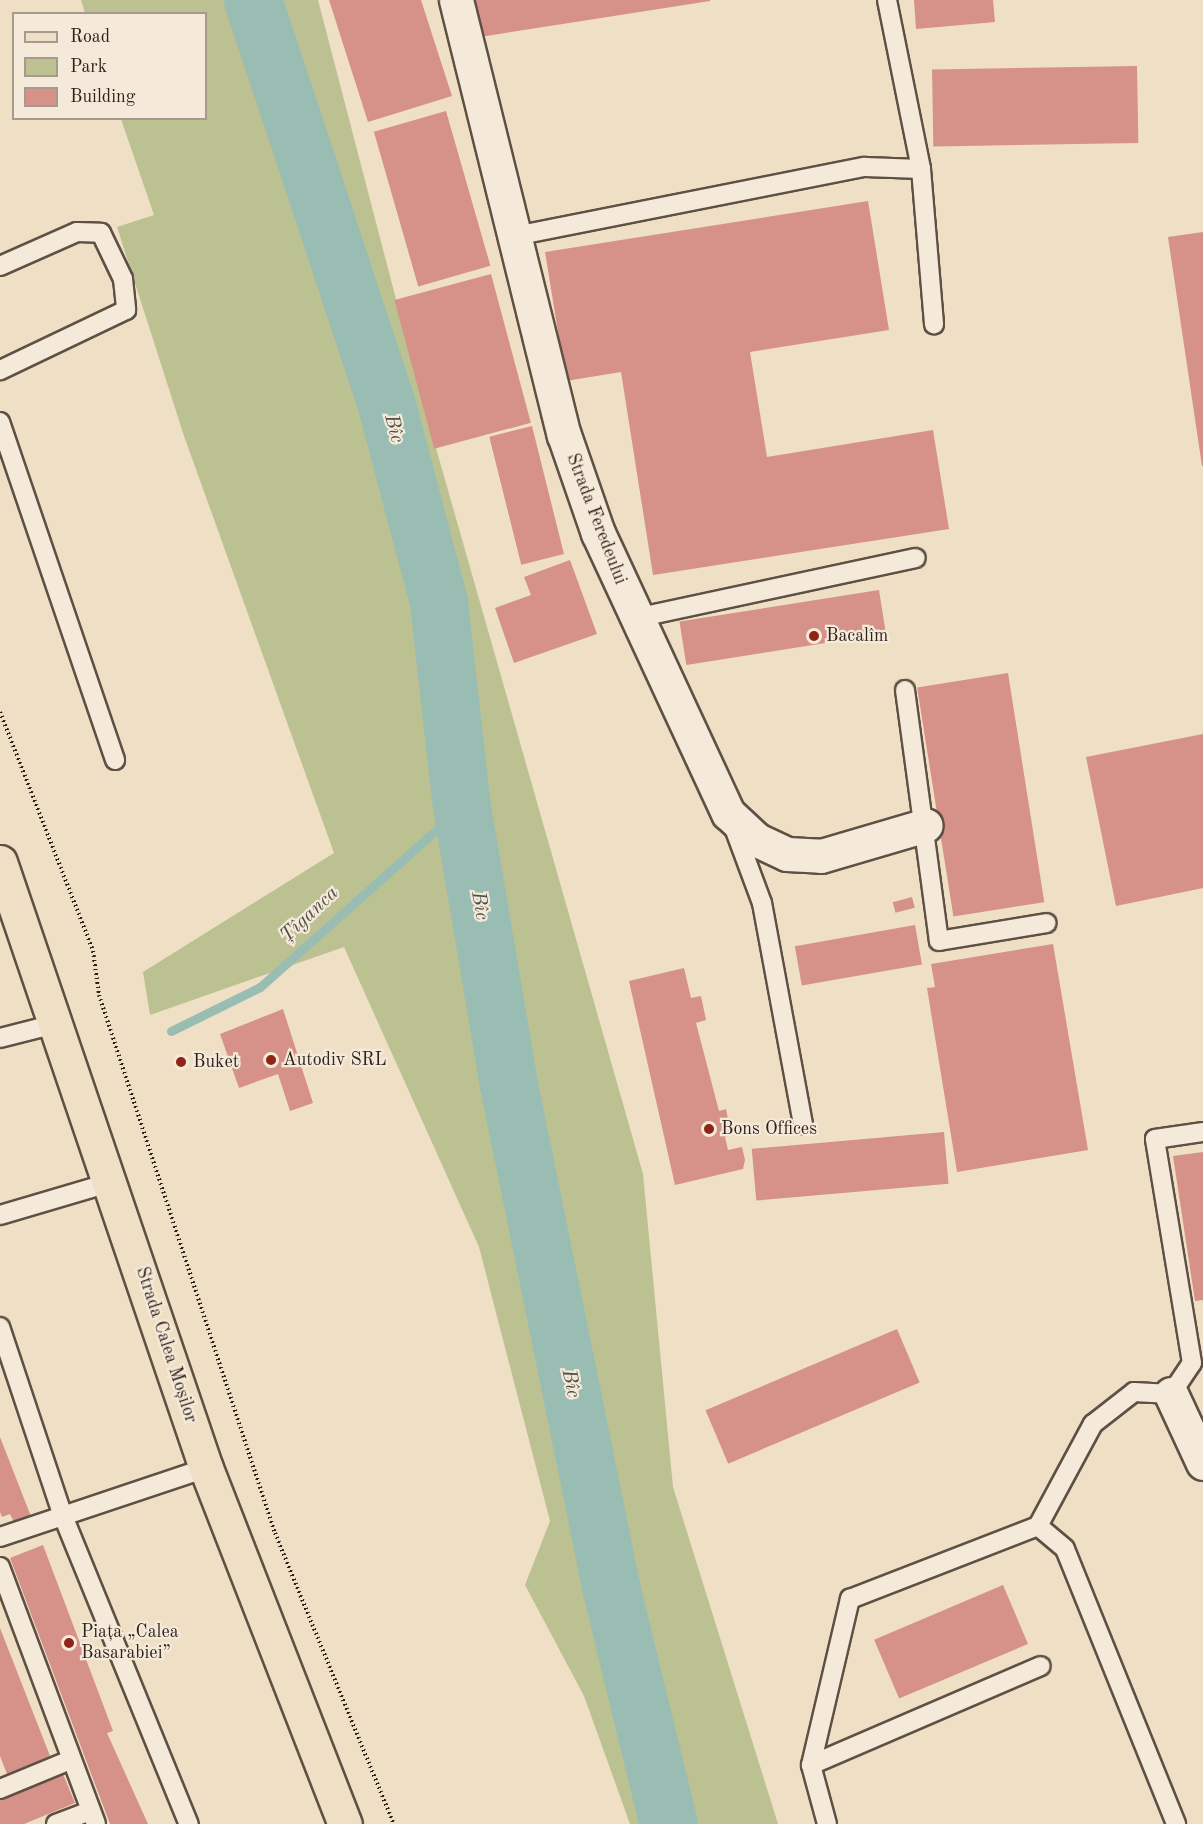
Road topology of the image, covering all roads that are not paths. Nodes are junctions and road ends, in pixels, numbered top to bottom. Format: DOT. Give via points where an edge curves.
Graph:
graph roads {
  1 [pos="456,0"];
  2 [pos="887,0"];
  3 [pos="921,169"];
  4 [pos="515,236"];
  5 [pos="0,266"];
  6 [pos="934,324"];
  7 [pos="0,370"];
  8 [pos="0,422"];
  9 [pos="916,558"];
  10 [pos="636,618"];
  11 [pos="904,690"];
  12 [pos="115,760"];
  13 [pos="728,813"];
  14 [pos="926,825"];
  15 [pos="0,862"];
  16 [pos="1047,923"];
  17 [pos="59,1023"];
  18 [pos="0,1038"];
  19 [pos="803,1124"];
  20 [pos="1203,1132"];
  21 [pos="112,1182"];
  22 [pos="0,1215"];
  23 [pos="0,1327"];
  24 [pos="1195,1338"];
  25 [pos="1171,1394"];
  26 [pos="1203,1462"];
  27 [pos="206,1468"];
  28 [pos="63,1516"];
  29 [pos="1038,1526"];
  30 [pos="0,1537"];
  31 [pos="0,1567"];
  32 [pos="1041,1666"];
  33 [pos="68,1761"];
  34 [pos="811,1765"];
  35 [pos="0,1789"];
  36 [pos="93,1817"];
  37 [pos="56,1824"];
  38 [pos="189,1824"];
  39 [pos="345,1824"];
  40 [pos="827,1824"];
  41 [pos="1176,1824"];
  1 -- 4 [label="street, Strada Feredeului"];
  2 -- 3 [label="lane"];
  3 -- 4 [label="lane" via="865,167"];
  3 -- 6 [label="lane"];
  4 -- 10 [label="street, Strada Feredeului" via="564,435"];
  5 -- 7 [label="lane" via="77,232 101,233 123,279 126,310"];
  8 -- 12 [label="lane"];
  9 -- 10 [label="lane"];
  10 -- 13 [label="street, Strada Feredeului"];
  11 -- 14 [label="lane"];
  13 -- 14 [label="street, Strada Feredeului" via="757,840 787,854 821,856"];
  13 -- 19 [label="lane" via="762,903"];
  14 -- 16 [label="lane" via="939,941"];
  15 -- 17 [label="main road, Strada Calea Moșilor"];
  17 -- 18 [label="lane"];
  17 -- 21 [label="main road, Strada Calea Moșilor"];
  20 -- 24 [label="lane" via="1155,1139"];
  21 -- 22 [label="lane"];
  21 -- 27 [label="main road, Strada Calea Moșilor"];
  23 -- 28 [label="lane"];
  24 -- 25 [label="lane" via="1192,1363"];
  25 -- 26 [label="street"];
  25 -- 29 [label="lane" via="1134,1392 1093,1424"];
  27 -- 28 [label="lane"];
  27 -- 39 [label="main road, Strada Calea Moșilor"];
  28 -- 30 [label="lane"];
  28 -- 38 [label="lane"];
  29 -- 34 [label="lane" via="850,1599"];
  29 -- 41 [label="lane" via="1065,1549"];
  31 -- 33 [label="lane"];
  32 -- 34 [label="lane"];
  33 -- 35 [label="lane"];
  33 -- 36 [label="lane"];
  34 -- 40 [label="lane"];
  36 -- 37 [label="lane"];
}
